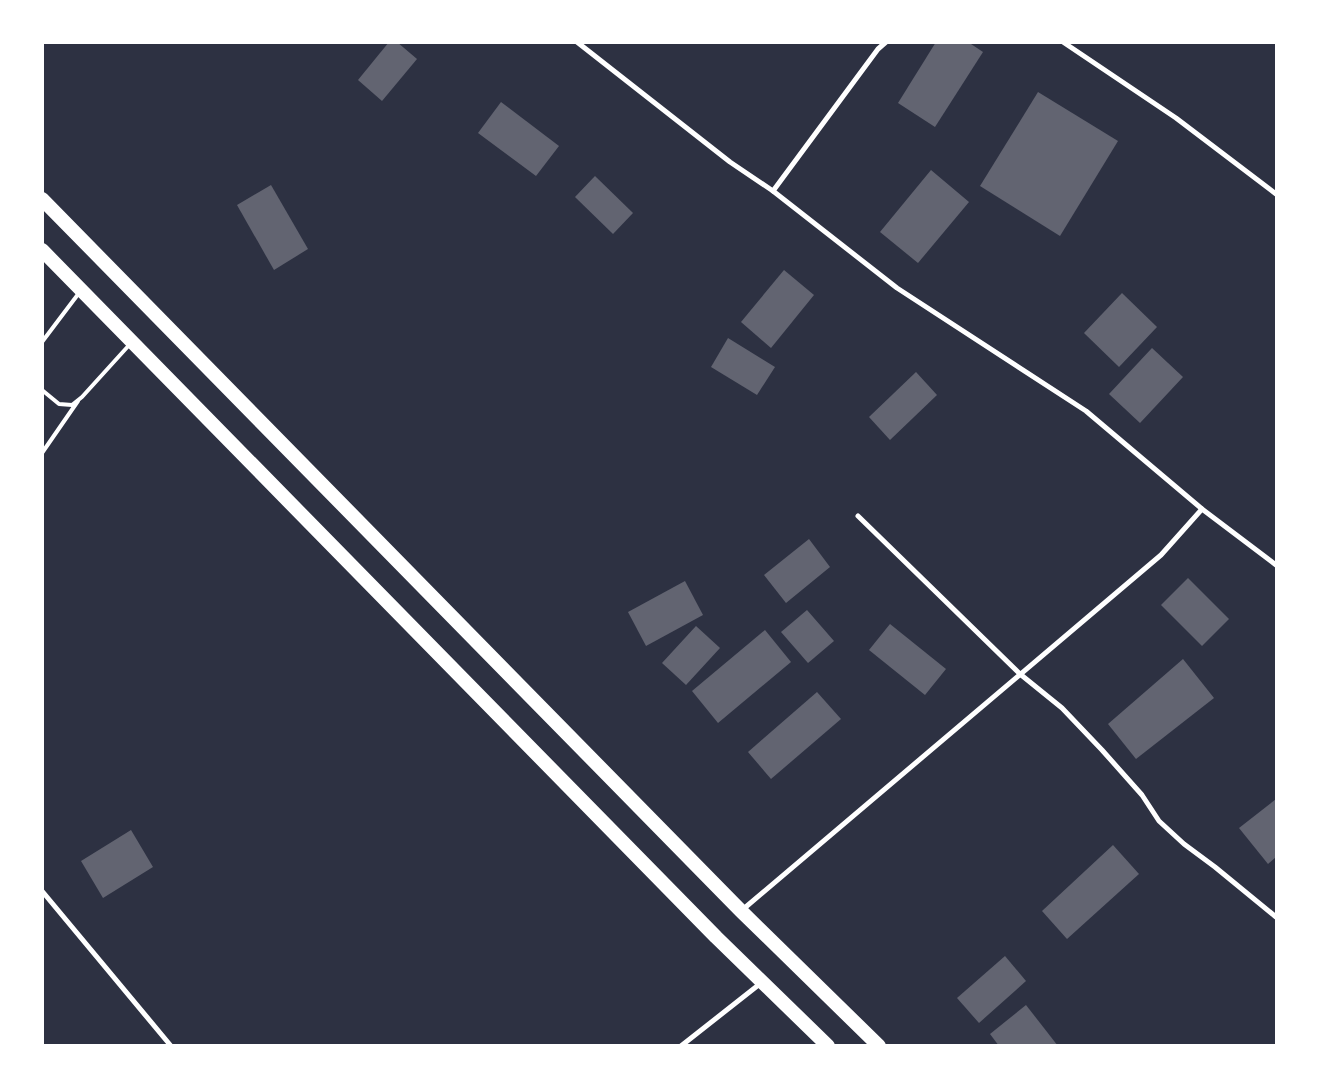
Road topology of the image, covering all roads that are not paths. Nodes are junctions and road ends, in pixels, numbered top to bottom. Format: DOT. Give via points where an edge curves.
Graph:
graph roads {
  1 [pos="577,42"];
  2 [pos="886,42"];
  3 [pos="1063,42"];
  4 [pos="773,191"];
  5 [pos="1276,194"];
  6 [pos="42,199"];
  7 [pos="42,250"];
  8 [pos="82,289"];
  9 [pos="42,342"];
  10 [pos="133,342"];
  11 [pos="42,390"];
  12 [pos="82,397"];
  13 [pos="42,453"];
  14 [pos="1202,508"];
  15 [pos="858,516"];
  16 [pos="1276,565"];
  17 [pos="1020,674"];
  18 [pos="42,891"];
  19 [pos="741,911"];
  20 [pos="1276,917"];
  21 [pos="763,981"];
  22 [pos="171,1046"];
  23 [pos="681,1046"];
  24 [pos="828,1046"];
  25 [pos="879,1046"];
  1 -- 4 [label="street" via="730,162"];
  2 -- 4 [label="street" via="878,48"];
  3 -- 5 [label="street" via="1176,118"];
  4 -- 14 [label="street" via="897,288 1086,411"];
  6 -- 19 [label="highway"];
  7 -- 8 [label="highway"];
  8 -- 9 [label="lane"];
  8 -- 10 [label="highway"];
  10 -- 12 [label="lane"];
  10 -- 21 [label="highway" via="716,937"];
  11 -- 12 [label="lane" via="59,404 72,404"];
  12 -- 13 [label="lane"];
  14 -- 16 [label="street"];
  14 -- 17 [label="street" via="1161,555"];
  15 -- 17 [label="street"];
  17 -- 19 [label="street"];
  17 -- 20 [label="street" via="1062,708 1142,795 1159,820 1184,844"];
  18 -- 22 [label="street"];
  19 -- 25 [label="highway"];
  21 -- 23 [label="street"];
  21 -- 24 [label="highway"];
}
